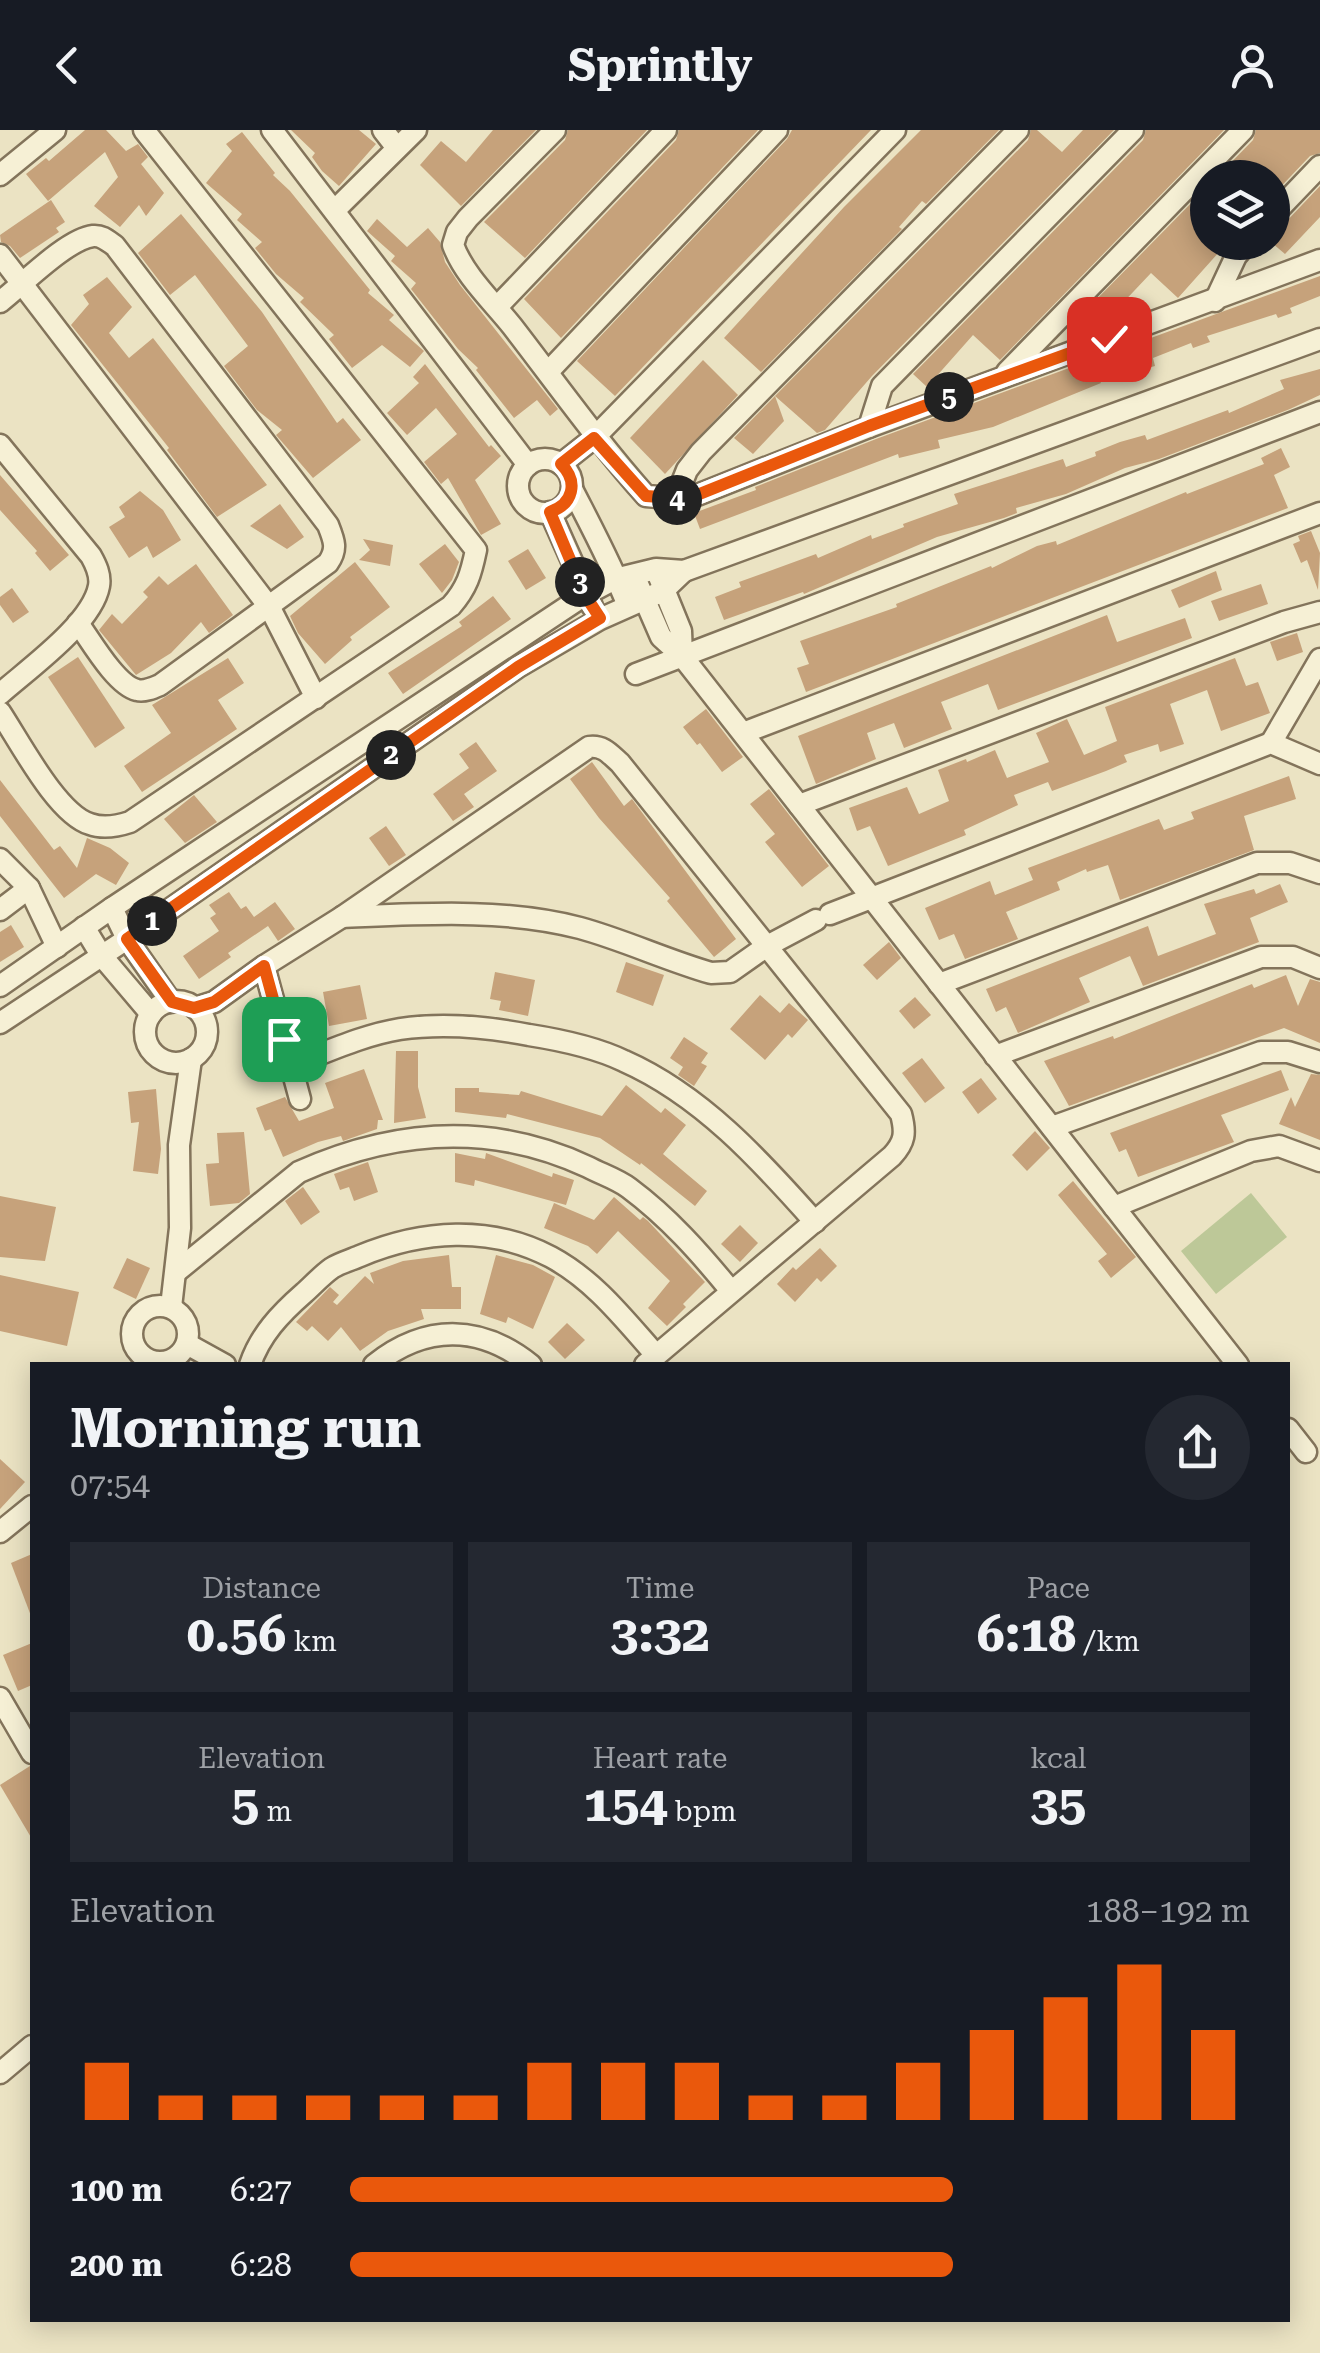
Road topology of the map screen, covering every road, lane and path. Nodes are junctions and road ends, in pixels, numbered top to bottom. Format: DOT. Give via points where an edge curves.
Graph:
graph roads {
  1 [pos="55,130"];
  2 [pos="144,130"];
  3 [pos="272,130"];
  4 [pos="383,130"];
  5 [pos="416,130"];
  6 [pos="555,130"];
  7 [pos="666,130"];
  8 [pos="777,130"];
  9 [pos="895,130"];
  10 [pos="1018,130"];
  11 [pos="1132,130"];
  12 [pos="1243,130"];
  13 [pos="397,148"];
  14 [pos="1320,166"];
  15 [pos="0,175"];
  16 [pos="1290,197"];
  17 [pos="335,210"];
  18 [pos="0,255"];
  19 [pos="1234,260"];
  20 [pos="1320,260"];
  21 [pos="24,284"];
  22 [pos="1216,301"];
  23 [pos="0,302"];
  24 [pos="497,307"];
  25 [pos="1320,340"];
  26 [pos="548,372"];
  27 [pos="1003,376"];
  28 [pos="1320,412"];
  29 [pos="869,426"];
  30 [pos="594,438"];
  31 [pos="0,445"];
  32 [pos="561,464"];
  33 [pos="528,465"];
  34 [pos="572,489"];
  35 [pos="675,500"];
  36 [pos="550,512"];
  37 [pos="1320,513"];
  38 [pos="656,569"];
  39 [pos="684,571"];
  40 [pos="625,577"];
  41 [pos="663,591"];
  42 [pos="585,595"];
  43 [pos="636,603"];
  44 [pos="270,608"];
  45 [pos="1320,612"];
  46 [pos="600,618"];
  47 [pos="78,623"];
  48 [pos="682,656"];
  49 [pos="1320,659"];
  50 [pos="636,674"];
  51 [pos="0,694"];
  52 [pos="316,698"];
  53 [pos="0,712"];
  54 [pos="743,733"];
  55 [pos="1271,743"];
  56 [pos="1320,764"];
  57 [pos="799,805"];
  58 [pos="0,859"];
  59 [pos="1320,873"];
  60 [pos="30,888"];
  61 [pos="871,897"];
  62 [pos="112,908"];
  63 [pos="0,910"];
  64 [pos="342,917"];
  65 [pos="84,927"];
  66 [pos="127,939"];
  67 [pos="57,946"];
  68 [pos="766,946"];
  69 [pos="101,954"];
  70 [pos="264,966"];
  71 [pos="1320,968"];
  72 [pos="939,984"];
  73 [pos="0,986"];
  74 [pos="172,1002"];
  75 [pos="194,1008"];
  76 [pos="151,1014"];
  77 [pos="0,1023"];
  78 [pos="996,1056"];
  79 [pos="192,1059"];
  80 [pos="1320,1062"];
  81 [pos="292,1065"];
  82 [pos="300,1099"];
  83 [pos="1052,1128"];
  84 [pos="1320,1161"];
  85 [pos="1114,1207"];
  86 [pos="815,1222"];
  87 [pos="176,1272"];
  88 [pos="732,1290"];
  89 [pos="171,1307"];
  90 [pos="187,1344"];
  91 [pos="650,1360"];
  92 [pos="149,1362"];
  93 [pos="157,1362"];
  94 [pos="220,1362"];
  95 [pos="251,1362"];
  96 [pos="378,1362"];
  97 [pos="526,1362"];
  98 [pos="1236,1362"];
  99 [pos="1290,1432"];
  100 [pos="1306,1452"];
  101 [pos="30,1513"];
  102 [pos="0,1532"];
  103 [pos="0,1698"];
  104 [pos="30,1750"];
  105 [pos="30,2048"];
  106 [pos="0,2074"];
  1 -- 15 [label="street"];
  2 -- 52 [label="street" via="476,550 467,588 451,606"];
  3 -- 17 [label="street"];
  4 -- 13 [label="street"];
  5 -- 13 [label="street"];
  6 -- 24 [label="street" via="457,232 457,255"];
  7 -- 24 [label="street"];
  8 -- 26 [label="street"];
  9 -- 30 [label="street"];
  10 -- 35 [label="street" via="701,452"];
  11 -- 29 [label="street" via="882,386"];
  12 -- 27 [label="street"];
  13 -- 17 [label="street"];
  14 -- 16 [label="street"];
  17 -- 33 [label="street"];
  18 -- 21 [label="street"];
  19 -- 22 [label="street"];
  20 -- 22 [label="street"];
  21 -- 23 [label="street"];
  21 -- 44 [label="street"];
  21 -- 44 [label="street" via="73,244 92,236 114,246 328,525 335,554"];
  22 -- 27 [label="street"];
  24 -- 26 [label="street"];
  25 -- 39 [label="street"];
  26 -- 30 [label="street"];
  27 -- 29 [label="street"];
  28 -- 48 [label="street"];
  29 -- 35 [label="street"];
  30 -- 32 [label="street"];
  30 -- 35 [label="street" via="646,496"];
  31 -- 47 [label="street" via="91,556 99,586"];
  32 -- 33 [label="street" via="544,459"];
  32 -- 34 [label="street"];
  33 -- 36 [label="street" via="519,480 521,497 533,510"];
  34 -- 36 [label="street" via="565,505"];
  34 -- 40 [label="street"];
  36 -- 42 [label="street"];
  37 -- 54 [label="street"];
  38 -- 39 [label="street"];
  38 -- 40 [label="street"];
  38 -- 41 [label="street"];
  39 -- 41 [label="street"];
  40 -- 42 [label="street"];
  40 -- 43 [label="street"];
  41 -- 43 [label="street"];
  41 -- 48 [label="street" via="681,630"];
  42 -- 46 [label="street"];
  42 -- 62 [label="street"];
  43 -- 46 [label="street"];
  43 -- 48 [label="street"];
  44 -- 47 [label="street" via="147,690 120,682"];
  44 -- 52 [label="street"];
  45 -- 57 [label="street"];
  46 -- 66 [label="street" via="518,667"];
  47 -- 51 [label="street"];
  48 -- 50 [label="street"];
  48 -- 54 [label="street"];
  49 -- 55 [label="street"];
  52 -- 53 [label="street" via="115,826 90,824 66,809"];
  54 -- 57 [label="street"];
  55 -- 56 [label="street"];
  55 -- 61 [label="street"];
  57 -- 61 [label="street"];
  58 -- 60 [label="street"];
  59 -- 72 [label="street" via="1290,863 1257,863"];
  60 -- 63 [label="street"];
  60 -- 67 [label="street"];
  61 -- 68 [label="street"];
  61 -- 72 [label="street"];
  62 -- 65 [label="street"];
  62 -- 66 [label="street"];
  64 -- 68 [label="street" via="514,917 576,927 710,972 730,972"];
  64 -- 68 [label="street" via="597,746 620,764"];
  64 -- 70 [label="street"];
  65 -- 67 [label="street"];
  65 -- 69 [label="street"];
  66 -- 69 [label="street"];
  66 -- 74 [label="street"];
  67 -- 73 [label="street"];
  68 -- 86 [label="street" via="901,1114 905,1131 892,1156"];
  69 -- 76 [label="street"];
  69 -- 77 [label="street"];
  70 -- 75 [label="street" via="214,1002"];
  70 -- 81 [label="street"];
  71 -- 78 [label="street" via="1293,957 1261,957"];
  72 -- 78 [label="street"];
  74 -- 75 [label="street"];
  74 -- 76 [label="street"];
  75 -- 79 [label="street" via="207,1034"];
  76 -- 79 [label="street" via="145,1033 153,1052 171,1062"];
  78 -- 83 [label="street"];
  79 -- 87 [label="street" via="179,1145"];
  80 -- 83 [label="street" via="1261,1052"];
  81 -- 82 [label="street"];
  81 -- 86 [label="street" via="401,1029 489,1027 562,1041 624,1060 694,1105 770,1171"];
  83 -- 85 [label="street"];
  84 -- 85 [label="street" via="1279,1146 1250,1151"];
  85 -- 98 [label="street"];
  86 -- 88 [label="street"];
  87 -- 88 [label="street" via="300,1172 322,1162 420,1137 490,1137 551,1150 626,1185 682,1233"];
  87 -- 89 [label="street"];
  88 -- 91 [label="street"];
  89 -- 90 [label="street" via="186,1322"];
  89 -- 92 [label="street" via="149,1308 134,1324 134,1345"];
  90 -- 93 [label="street" via="172,1360"];
  90 -- 94 [label="street"];
  91 -- 95 [label="street" via="612,1304 550,1256 506,1239 447,1234 398,1240 332,1268 284,1310"];
  96 -- 97 [label="street" via="428,1336 466,1333 509,1347"];
  99 -- 100 [label="street"];
  101 -- 102 [label="street"];
  103 -- 104 [label="street"];
  105 -- 106 [label="street"];
}
